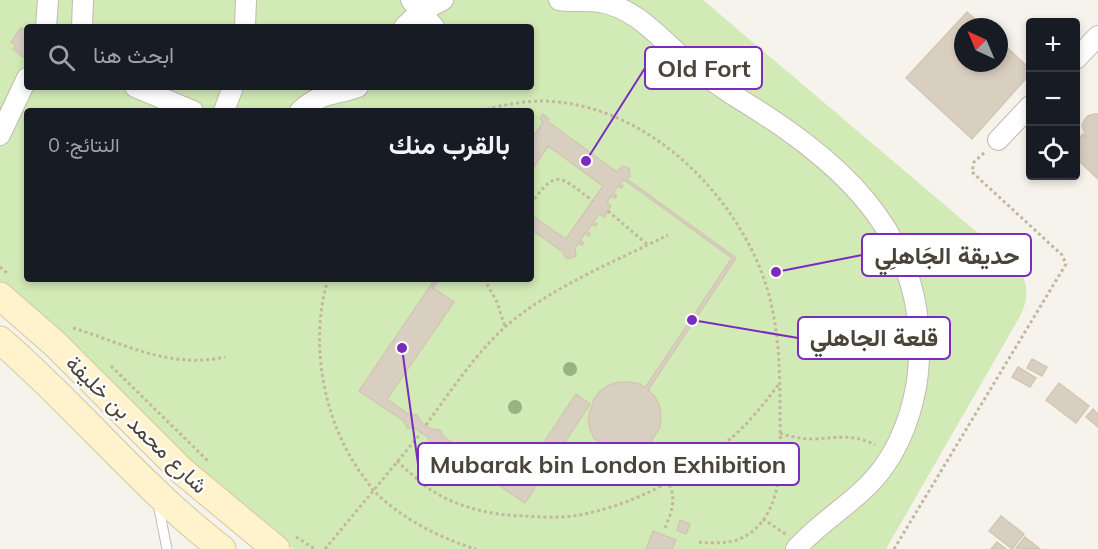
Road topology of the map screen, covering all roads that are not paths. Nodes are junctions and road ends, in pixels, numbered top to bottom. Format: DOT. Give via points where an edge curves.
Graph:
graph roads {
  1 [pos="48,0"];
  2 [pos="83,0"];
  3 [pos="246,0"];
  4 [pos="443,0"];
  5 [pos="559,0"];
  6 [pos="600,1"];
  7 [pos="415,6"];
  8 [pos="45,24"];
  9 [pos="82,24"];
  10 [pos="245,24"];
  11 [pos="406,24"];
  12 [pos="431,24"];
  13 [pos="1098,36"];
  14 [pos="1080,55"];
  15 [pos="24,84"];
  16 [pos="142,90"];
  17 [pos="232,90"];
  18 [pos="346,90"];
  19 [pos="187,108"];
  20 [pos="225,108"];
  21 [pos="304,108"];
  22 [pos="1026,110"];
  23 [pos="0,135"];
  24 [pos="998,140"];
  25 [pos="5,285"];
  26 [pos="0,340"];
  27 [pos="152,488"];
  28 [pos="283,541"];
  29 [pos="798,546"];
  30 [pos="167,549"];
  31 [pos="222,549"];
  1 -- 8 [label="street"];
  2 -- 9 [label="street"];
  3 -- 10 [label="street"];
  4 -- 7 [label="street"];
  5 -- 6 [label="street"];
  6 -- 29 [label="street" via="638,19 710,80 798,136 855,188 885,224 904,262 919,323 919,365 911,407 890,458 868,485"];
  7 -- 11 [label="street"];
  7 -- 12 [label="street"];
  13 -- 14 [label="street"];
  15 -- 23 [label="street"];
  16 -- 19 [label="street"];
  17 -- 20 [label="street"];
  18 -- 21 [label="street" via="325,95"];
  22 -- 24 [label="street"];
  25 -- 28 [label="main road, شارع محمد بن خليفة" via="54,344 183,471"];
  26 -- 27 [label="main road, شارع محمد بن خليفة"];
  27 -- 30 [label="lane"];
  27 -- 31 [label="main road, شارع محمد بن خليفة"];
}
